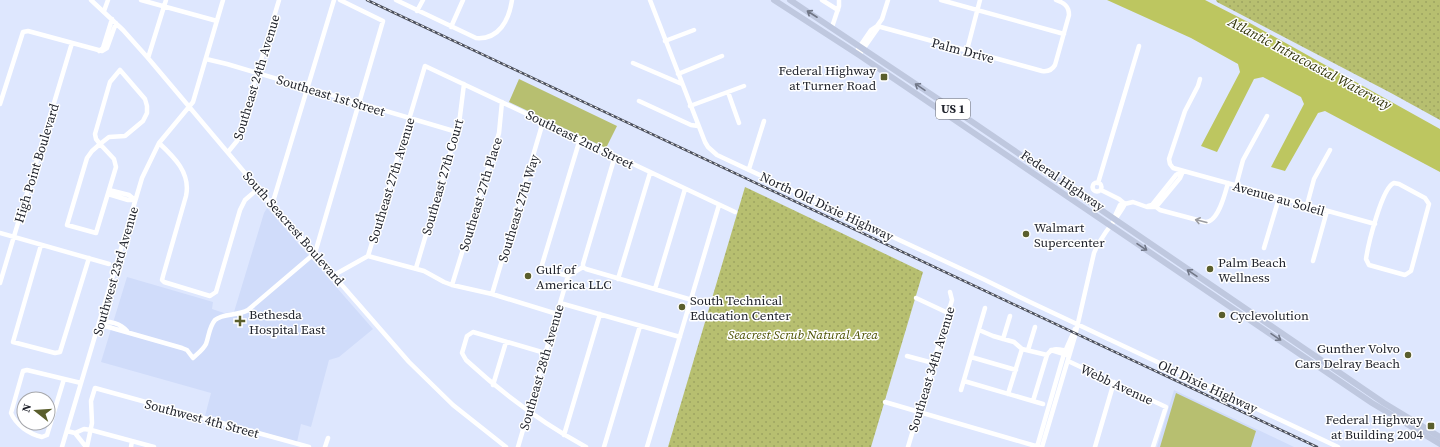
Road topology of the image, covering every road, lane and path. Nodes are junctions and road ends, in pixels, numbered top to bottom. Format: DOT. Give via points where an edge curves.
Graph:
graph roads {
  1 [pos="91,0"];
  2 [pos="108,0"];
  3 [pos="141,0"];
  4 [pos="166,0"];
  5 [pos="224,0"];
  6 [pos="279,0"];
  7 [pos="334,0"];
  8 [pos="340,0"];
  9 [pos="396,0"];
  10 [pos="423,0"];
  11 [pos="463,0"];
  12 [pos="512,0"];
  13 [pos="650,0"];
  14 [pos="774,0"];
  15 [pos="790,0"];
  16 [pos="822,0"];
  17 [pos="839,0"];
  18 [pos="888,0"];
  19 [pos="941,0"];
  20 [pos="980,0"];
  21 [pos="1056,0"];
  22 [pos="164,6"];
  23 [pos="838,10"];
  24 [pos="978,10"];
  25 [pos="104,11"];
  26 [pos="417,11"];
  27 [pos="114,21"];
  28 [pos="217,22"];
  29 [pos="878,26"];
  30 [pos="451,27"];
  31 [pos="832,27"];
  32 [pos="694,30"];
  33 [pos="1064,34"];
  34 [pos="665,41"];
  35 [pos="72,43"];
  36 [pos="1140,46"];
  37 [pos="862,48"];
  38 [pos="967,50"];
  39 [pos="857,54"];
  40 [pos="722,56"];
  41 [pos="148,58"];
  42 [pos="206,59"];
  43 [pos="633,63"];
  44 [pos="425,66"];
  45 [pos="257,73"];
  46 [pos="678,74"];
  47 [pos="1200,79"];
  48 [pos="464,84"];
  49 [pos="682,84"];
  50 [pos="744,86"];
  51 [pos="308,88"];
  52 [pos="728,92"];
  53 [pos="639,101"];
  54 [pos="502,102"];
  55 [pos="359,103"];
  56 [pos="0,104"];
  57 [pos="690,106"];
  58 [pos="190,107"];
  59 [pos="936,108"];
  60 [pos="1267,116"];
  61 [pos="409,118"];
  62 [pos="543,122"];
  63 [pos="764,122"];
  64 [pos="739,123"];
  65 [pos="698,126"];
  66 [pos="456,132"];
  67 [pos="989,134"];
  68 [pos="580,139"];
  69 [pos="985,141"];
  70 [pos="159,143"];
  71 [pos="100,144"];
  72 [pos="1330,150"];
  73 [pos="228,152"];
  74 [pos="614,156"];
  75 [pos="1022,156"];
  76 [pos="1035,165"];
  77 [pos="1021,166"];
  78 [pos="749,169"];
  79 [pos="1183,171"];
  80 [pos="650,173"];
  81 [pos="1098,183"];
  82 [pos="1228,184"];
  83 [pos="1236,186"];
  84 [pos="259,188"];
  85 [pos="685,189"];
  86 [pos="1101,190"];
  87 [pos="109,192"];
  88 [pos="1279,198"];
  89 [pos="135,200"];
  90 [pos="1125,204"];
  91 [pos="272,205"];
  92 [pos="719,205"];
  93 [pos="1307,205"];
  94 [pos="1147,207"];
  95 [pos="1156,207"];
  96 [pos="1327,211"];
  97 [pos="735,212"];
  98 [pos="1112,222"];
  99 [pos="1375,224"];
  100 [pos="0,233"];
  101 [pos="14,237"];
  102 [pos="41,245"];
  103 [pos="1264,248"];
  104 [pos="315,253"];
  105 [pos="368,256"];
  106 [pos="88,258"];
  107 [pos="1314,261"];
  108 [pos="109,264"];
  109 [pos="584,267"];
  110 [pos="416,268"];
  111 [pos="334,276"];
  112 [pos="568,276"];
  113 [pos="618,279"];
  114 [pos="0,283"];
  115 [pos="1197,284"];
  116 [pos="452,285"];
  117 [pos="1212,286"];
  118 [pos="655,289"];
  119 [pos="950,292"];
  120 [pos="1222,293"];
  121 [pos="492,294"];
  122 [pos="1211,294"];
  123 [pos="916,298"];
  124 [pos="692,300"];
  125 [pos="560,303"];
  126 [pos="985,308"];
  127 [pos="948,313"];
  128 [pos="557,314"];
  129 [pos="600,314"];
  130 [pos="1010,316"];
  131 [pos="100,322"];
  132 [pos="1078,324"];
  133 [pos="640,326"];
  134 [pos="1035,327"];
  135 [pos="979,330"];
  136 [pos="680,337"];
  137 [pos="1003,339"];
  138 [pos="506,342"];
  139 [pos="1025,350"];
  140 [pos="545,353"];
  141 [pos="1047,355"];
  142 [pos="1068,355"];
  143 [pos="907,356"];
  144 [pos="971,357"];
  145 [pos="933,363"];
  146 [pos="1016,370"];
  147 [pos="64,379"];
  148 [pos="964,381"];
  149 [pos="1114,382"];
  150 [pos="81,383"];
  151 [pos="493,384"];
  152 [pos="1348,387"];
  153 [pos="961,390"];
  154 [pos="1008,394"];
  155 [pos="1372,395"];
  156 [pos="1033,401"];
  157 [pos="884,402"];
  158 [pos="1372,403"];
  159 [pos="1384,403"];
  160 [pos="1043,404"];
  161 [pos="528,411"];
  162 [pos="918,412"];
  163 [pos="67,430"];
  164 [pos="91,430"];
  165 [pos="75,433"];
  166 [pos="564,435"];
  167 [pos="328,438"];
  168 [pos="132,441"];
  169 [pos="1440,442"];
  170 [pos="62,447"];
  171 [pos="86,447"];
  172 [pos="131,447"];
  173 [pos="154,447"];
  174 [pos="309,447"];
  175 [pos="325,447"];
  176 [pos="506,447"];
  177 [pos="518,447"];
  178 [pos="586,447"];
  179 [pos="604,447"];
  180 [pos="647,447"];
  181 [pos="908,447"];
  182 [pos="1039,447"];
  183 [pos="1096,447"];
  184 [pos="1154,447"];
  185 [pos="1338,447"];
  1 -- 25 [label="street, South Seacrest Boulevard"];
  2 -- 25 [label="street"];
  3 -- 22 [label="street"];
  4 -- 22 [label="street"];
  5 -- 28 [label="street, Southwest 23rd Avenue"];
  6 -- 45 [label="street, Southeast 24th Avenue"];
  7 -- 51 [label="street"];
  8 -- 55 [label="street" via="383,21"];
  9 -- 26 [label="street"];
  10 -- 26 [label="street"];
  11 -- 30 [label="street"];
  12 -- 30 [label="street" via="503,26 490,37 476,38"];
  13 -- 34 [label="street, North Old Dixie Highway"];
  14 -- 39 [label="main road, Federal Highway / US 1"];
  31 -- 15 [label="main road, Federal Highway / US 1, one-way"];
  16 -- 23 [label="street"];
  17 -- 23 [label="street"];
  18 -- 29 [label="street"];
  19 -- 24 [label="street"];
  20 -- 24 [label="street"];
  21 -- 33 [label="street" via="1068,8 1069,15"];
  22 -- 28 [label="street"];
  22 -- 41 [label="street"];
  23 -- 31 [label="street"];
  24 -- 33 [label="street"];
  24 -- 38 [label="street"];
  25 -- 27 [label="street, South Seacrest Boulevard"];
  26 -- 30 [label="street"];
  27 -- 35 [label="street" via="100,51"];
  27 -- 41 [label="street, South Seacrest Boulevard"];
  28 -- 42 [label="street, Southwest 23rd Avenue"];
  29 -- 37 [label="street"];
  29 -- 38 [label="street, Palm Drive"];
  31 -- 37 [label="main road, Federal Highway / US 1"];
  32 -- 34 [label="street"];
  33 -- 38 [label="street, Palm Drive" via="1055,65 1050,70 1042,71"];
  34 -- 46 [label="street, North Old Dixie Highway"];
  35 -- 56 [label="street" via="28,31 23,32"];
  35 -- 101 [label="street, High Point Boulevard"];
  36 -- 81 [label="street"];
  37 -- 39 [label="street"];
  67 -- 37 [label="main road, Federal Highway / US 1, one-way"];
  39 -- 59 [label="main road, Federal Highway / US 1"];
  40 -- 46 [label="street"];
  41 -- 58 [label="street, South Seacrest Boulevard"];
  42 -- 45 [label="street, Southeast 1st Street"];
  42 -- 58 [label="street, Southwest 23rd Avenue"];
  43 -- 49 [label="street"];
  44 -- 48 [label="street, Southeast 2nd Street"];
  44 -- 61 [label="street, Southeast 27th Avenue"];
  45 -- 51 [label="street, Southeast 1st Street"];
  45 -- 73 [label="street, Southeast 24th Avenue" via="237,141"];
  46 -- 49 [label="street, North Old Dixie Highway"];
  47 -- 79 [label="street" via="1180,124 1169,159 1173,168"];
  48 -- 54 [label="street, Southeast 2nd Street"];
  48 -- 66 [label="street, Southeast 27th Court"];
  49 -- 57 [label="street, North Old Dixie Highway"];
  50 -- 52 [label="street"];
  51 -- 55 [label="street, Southeast 1st Street"];
  51 -- 91 [label="street"];
  52 -- 57 [label="street"];
  52 -- 64 [label="street"];
  53 -- 65 [label="street"];
  54 -- 62 [label="street, Southeast 2nd Street"];
  54 -- 116 [label="street, Southeast 27th Place" via="499,133"];
  55 -- 61 [label="street, Southeast 1st Street"];
  55 -- 104 [label="street"];
  57 -- 65 [label="street, North Old Dixie Highway"];
  58 -- 70 [label="street, Southwest 23rd Avenue"];
  58 -- 73 [label="street, South Seacrest Boulevard"];
  59 -- 67 [label="main road" via="947,108 981,132"];
  59 -- 69 [label="main road, Federal Highway / US 1"];
  60 -- 83 [label="street" via="1243,160"];
  61 -- 66 [label="street, Southeast 1st Street"];
  61 -- 105 [label="street, Southeast 27th Avenue"];
  62 -- 68 [label="street, Southeast 2nd Street"];
  62 -- 121 [label="street, Southeast 27th Way"];
  63 -- 78 [label="street"];
  65 -- 78 [label="street, North Old Dixie Highway" via="704,142 710,149"];
  66 -- 110 [label="street, Southeast 27th Court"];
  67 -- 75 [label="main road, Federal Highway / US 1"];
  68 -- 74 [label="street, Southeast 2nd Street"];
  68 -- 112 [label="street" via="541,268"];
  69 -- 75 [label="main road" via="1013,157"];
  69 -- 77 [label="main road, Federal Highway / US 1"];
  70 -- 84 [label="street" via="184,171 187,181 186,196 162,280 164,282 210,296 216,292 240,210 245,200"];
  70 -- 89 [label="street, Southwest 23rd Avenue"];
  71 -- 71 [label="street" via="109,137 125,136 143,121 147,113 145,99 120,70 110,82 95,134"];
  71 -- 87 [label="street" via="116,164"];
  71 -- 87 [label="street" via="87,158 67,225 96,233"];
  72 -- 93 [label="street" via="1314,179"];
  73 -- 84 [label="street, South Seacrest Boulevard"];
  74 -- 80 [label="street, Southeast 2nd Street"];
  74 -- 109 [label="street"];
  75 -- 76 [label="main road, Federal Highway / US 1"];
  76 -- 77 [label="main road" via="1027,163"];
  76 -- 98 [label="main road, Federal Highway / US 1"];
  77 -- 98 [label="main road, Federal Highway / US 1"];
  78 -- 132 [label="street, North Old Dixie Highway"];
  79 -- 82 [label="street, Avenue au Soleil"];
  79 -- 94 [label="street" via="1176,175 1152,205"];
  79 -- 95 [label="street"];
  80 -- 85 [label="street, Southeast 2nd Street"];
  80 -- 113 [label="street"];
  81 -- 86 [label="street"];
  81 -- 86 [label="street" via="1094,184 1093,189 1097,192"];
  82 -- 83 [label="street, Avenue au Soleil"];
  82 -- 95 [label="street, one-way" via="1224,199 1210,222"];
  83 -- 88 [label="street, Avenue au Soleil"];
  84 -- 91 [label="street, South Seacrest Boulevard"];
  85 -- 92 [label="street, Southeast 2nd Street"];
  85 -- 118 [label="street"];
  86 -- 90 [label="street"];
  87 -- 89 [label="street" via="129,196"];
  88 -- 93 [label="street, Avenue au Soleil"];
  88 -- 103 [label="street"];
  89 -- 131 [label="street, Southwest 23rd Avenue"];
  90 -- 94 [label="street" via="1133,202"];
  90 -- 98 [label="street" via="1120,205"];
  91 -- 104 [label="street, South Seacrest Boulevard"];
  92 -- 97 [label="street, Southeast 2nd Street"];
  92 -- 124 [label="street"];
  93 -- 96 [label="street, Avenue au Soleil"];
  94 -- 95 [label="street"];
  96 -- 99 [label="street, Avenue au Soleil"];
  96 -- 107 [label="street"];
  98 -- 115 [label="main road, Federal Highway / US 1, one-way"];
  117 -- 98 [label="main road, Federal Highway / US 1, one-way"];
  98 -- 132 [label="street" via="1094,253"];
  99 -- 99 [label="street" via="1382,198 1392,184 1399,184 1427,200 1429,207 1409,273 1402,274 1369,265 1366,256"];
  100 -- 101 [label="street"];
  101 -- 102 [label="street"];
  101 -- 114 [label="street, High Point Boulevard"];
  102 -- 106 [label="street"];
  102 -- 106 [label="street" via="13,342 60,352"];
  104 -- 111 [label="street, South Seacrest Boulevard"];
  104 -- 131 [label="street" via="248,310 242,314 218,318 211,326 203,348 193,358 182,348 127,331 106,320"];
  105 -- 110 [label="street"];
  105 -- 111 [label="street, Southeast 27th Avenue"];
  106 -- 108 [label="street"];
  109 -- 112 [label="street"];
  109 -- 113 [label="street"];
  110 -- 116 [label="street"];
  111 -- 176 [label="street, South Seacrest Boulevard" via="425,379 468,418"];
  112 -- 125 [label="street, Southeast 28th Avenue"];
  113 -- 118 [label="street"];
  115 -- 117 [label="main road"];
  115 -- 122 [label="main road, Federal Highway / US 1"];
  116 -- 121 [label="street"];
  117 -- 120 [label="main road, Federal Highway / US 1"];
  118 -- 124 [label="street"];
  119 -- 127 [label="street, Southeast 34th Avenue" via="952,300"];
  120 -- 122 [label="main road"];
  120 -- 155 [label="main road, Federal Highway / US 1"];
  121 -- 128 [label="street"];
  122 -- 152 [label="main road, Federal Highway / US 1, one-way"];
  123 -- 127 [label="street"];
  124 -- 136 [label="street"];
  125 -- 128 [label="street, Southeast 28th Avenue"];
  125 -- 129 [label="street"];
  126 -- 135 [label="street"];
  127 -- 145 [label="street, Southeast 34th Avenue"];
  128 -- 140 [label="street, Southeast 28th Avenue"];
  129 -- 133 [label="street"];
  129 -- 166 [label="street"];
  130 -- 137 [label="street"];
  131 -- 150 [label="street, Southwest 23rd Avenue"];
  132 -- 142 [label="street"];
  132 -- 185 [label="street, Old Dixie Highway"];
  133 -- 136 [label="street"];
  133 -- 179 [label="street"];
  134 -- 139 [label="street"];
  135 -- 137 [label="street"];
  135 -- 144 [label="street"];
  136 -- 180 [label="street"];
  137 -- 139 [label="street" via="1014,342"];
  138 -- 140 [label="street"];
  138 -- 151 [label="street"];
  138 -- 151 [label="street" via="470,333 462,351 463,358"];
  139 -- 141 [label="street"];
  139 -- 146 [label="street"];
  140 -- 161 [label="street, Southeast 28th Avenue"];
  141 -- 142 [label="street" via="1056,348"];
  141 -- 156 [label="street"];
  142 -- 149 [label="street, Webb Avenue"];
  142 -- 182 [label="street"];
  142 -- 182 [label="street"];
  143 -- 145 [label="street"];
  144 -- 146 [label="street"];
  144 -- 148 [label="street"];
  145 -- 162 [label="street, Southeast 34th Avenue"];
  146 -- 154 [label="street"];
  147 -- 147 [label="street" via="27,370 22,372 11,413 28,432 46,435"];
  147 -- 150 [label="street"];
  148 -- 153 [label="street"];
  148 -- 154 [label="street"];
  149 -- 183 [label="street"];
  149 -- 184 [label="street, Webb Avenue" via="1166,406"];
  150 -- 163 [label="street, Southwest 23rd Avenue"];
  151 -- 161 [label="street"];
  152 -- 155 [label="main road" via="1366,396"];
  152 -- 158 [label="main road, Federal Highway / US 1"];
  154 -- 156 [label="street"];
  155 -- 159 [label="main road, Federal Highway / US 1"];
  156 -- 160 [label="street"];
  157 -- 162 [label="street"];
  158 -- 159 [label="main road"];
  158 -- 169 [label="main road, Federal Highway / US 1"];
  159 -- 169 [label="main road, Federal Highway / US 1"];
  161 -- 166 [label="street"];
  161 -- 177 [label="street, Southeast 28th Avenue"];
  162 -- 181 [label="street, Southeast 34th Avenue"];
  162 -- 182 [label="street"];
  163 -- 165 [label="street"];
  163 -- 170 [label="street, Southwest 23rd Avenue"];
  164 -- 165 [label="street" via="84,429"];
  164 -- 168 [label="street"];
  164 -- 171 [label="street"];
  164 -- 174 [label="street, Southwest 4th Street" via="95,388"];
  165 -- 171 [label="street"];
  166 -- 178 [label="street"];
  167 -- 175 [label="street"];
  168 -- 172 [label="street"];
  168 -- 173 [label="street"];
}
